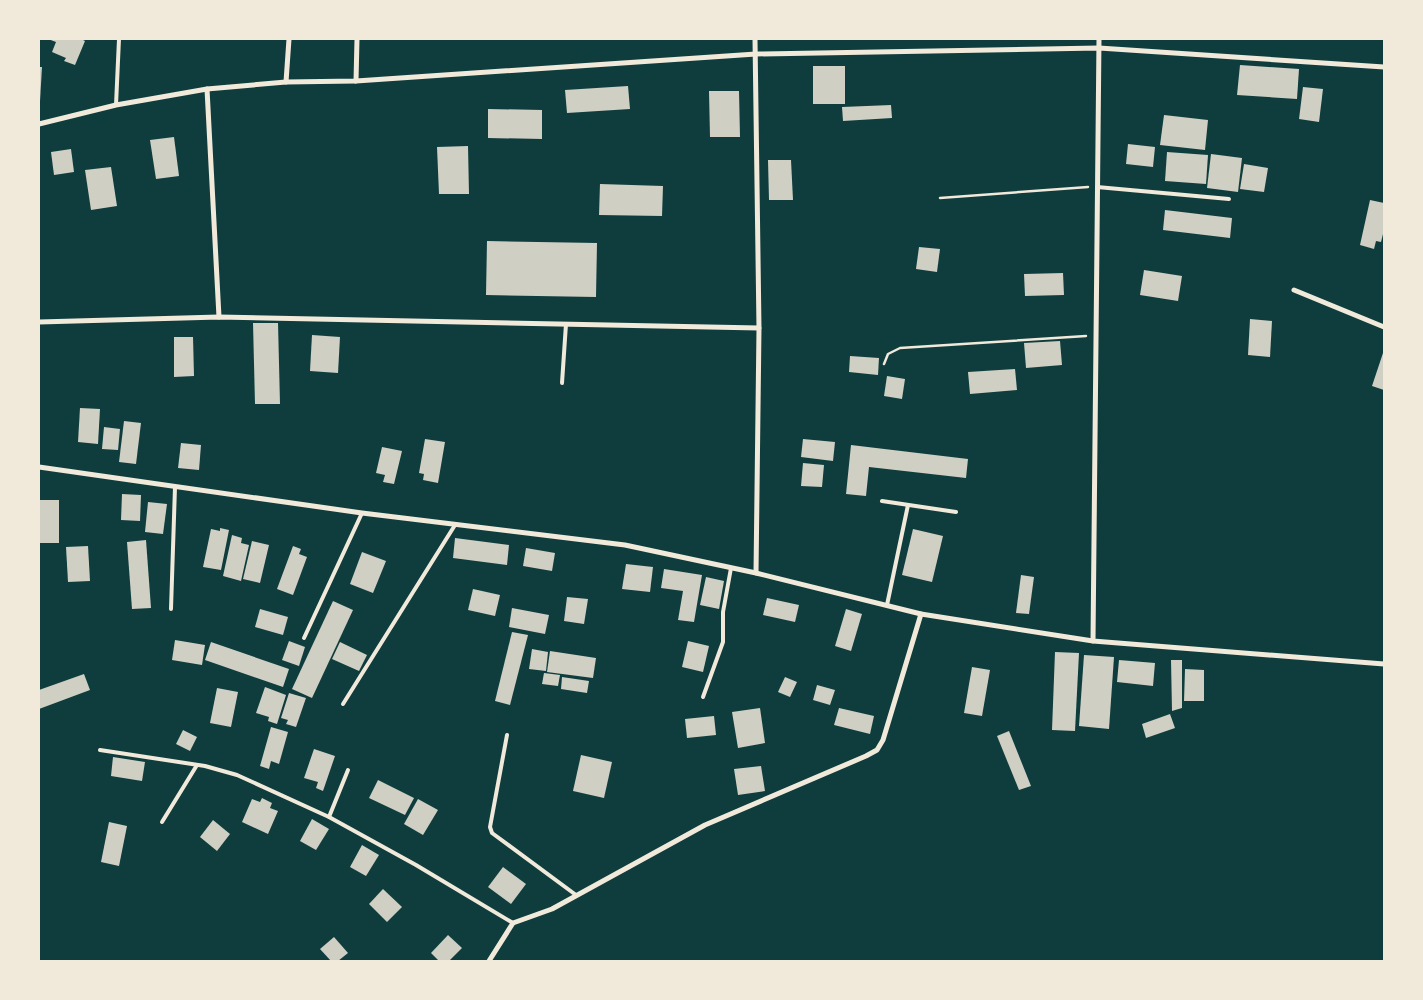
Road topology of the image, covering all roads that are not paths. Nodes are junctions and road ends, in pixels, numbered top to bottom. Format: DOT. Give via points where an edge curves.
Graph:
graph roads {
  1 [pos="119,39"];
  2 [pos="289,39"];
  3 [pos="357,39"];
  4 [pos="756,39"];
  5 [pos="1098,39"];
  6 [pos="1099,48"];
  7 [pos="756,54"];
  8 [pos="1384,67"];
  9 [pos="356,81"];
  10 [pos="286,82"];
  11 [pos="207,90"];
  12 [pos="116,105"];
  13 [pos="39,124"];
  14 [pos="1096,186"];
  15 [pos="1229,198"];
  16 [pos="1294,290"];
  17 [pos="218,317"];
  18 [pos="39,322"];
  19 [pos="566,324"];
  20 [pos="1384,327"];
  21 [pos="759,328"];
  22 [pos="562,383"];
  23 [pos="39,467"];
  24 [pos="176,487"];
  25 [pos="882,501"];
  26 [pos="908,505"];
  27 [pos="956,512"];
  28 [pos="362,513"];
  29 [pos="455,525"];
  30 [pos="731,568"];
  31 [pos="756,573"];
  32 [pos="886,605"];
  33 [pos="171,609"];
  34 [pos="921,614"];
  35 [pos="304,638"];
  36 [pos="1093,641"];
  37 [pos="1384,664"];
  38 [pos="703,697"];
  39 [pos="343,704"];
  40 [pos="507,735"];
  41 [pos="100,750"];
  42 [pos="197,765"];
  43 [pos="348,770"];
  44 [pos="328,817"];
  45 [pos="162,822"];
  46 [pos="576,895"];
  47 [pos="512,923"];
  48 [pos="489,961"];
  1 -- 12 [label="lane"];
  2 -- 10 [label="street"];
  3 -- 9 [label="street"];
  4 -- 7 [label="street"];
  5 -- 6 [label="street"];
  6 -- 7 [label="street"];
  6 -- 8 [label="street"];
  6 -- 14 [label="street"];
  7 -- 9 [label="street"];
  7 -- 21 [label="street"];
  9 -- 10 [label="street"];
  10 -- 11 [label="street"];
  11 -- 12 [label="street"];
  11 -- 17 [label="street"];
  12 -- 13 [label="street"];
  14 -- 15 [label="lane"];
  14 -- 36 [label="street"];
  16 -- 20 [label="street"];
  17 -- 18 [label="street"];
  17 -- 19 [label="street"];
  19 -- 21 [label="street"];
  19 -- 22 [label="lane"];
  21 -- 31 [label="street"];
  23 -- 24 [label="street"];
  24 -- 28 [label="street"];
  24 -- 33 [label="lane"];
  25 -- 26 [label="lane"];
  26 -- 27 [label="lane"];
  26 -- 32 [label="lane"];
  28 -- 29 [label="street"];
  28 -- 35 [label="lane"];
  29 -- 30 [label="street" via="625,545"];
  29 -- 39 [label="lane"];
  30 -- 31 [label="street"];
  30 -- 38 [label="lane" via="723,612 723,642"];
  31 -- 32 [label="street"];
  32 -- 34 [label="street"];
  34 -- 36 [label="street"];
  34 -- 46 [label="street" via="883,740 877,750 705,825"];
  36 -- 37 [label="street"];
  40 -- 46 [label="lane" via="490,827 492,832"];
  41 -- 42 [label="lane"];
  42 -- 44 [label="lane" via="237,775"];
  42 -- 45 [label="lane"];
  43 -- 44 [label="lane"];
  44 -- 47 [label="lane" via="416,864"];
  46 -- 47 [label="street" via="552,909"];
  47 -- 48 [label="street"];
}
